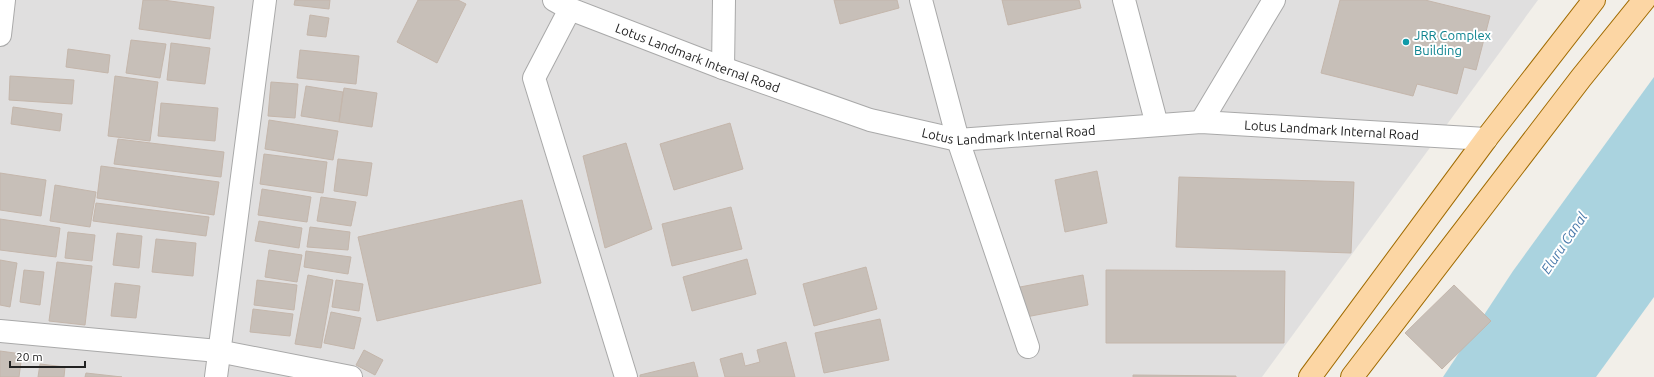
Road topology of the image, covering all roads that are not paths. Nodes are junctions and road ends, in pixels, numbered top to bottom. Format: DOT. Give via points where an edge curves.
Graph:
graph roads {
  1 [pos="4,0"];
  2 [pos="265,0"];
  3 [pos="724,0"];
  4 [pos="921,0"];
  5 [pos="1124,0"];
  6 [pos="1274,0"];
  7 [pos="1594,0"];
  8 [pos="1644,0"];
  9 [pos="562,4"];
  10 [pos="0,35"];
  11 [pos="722,68"];
  12 [pos="1201,122"];
  13 [pos="1157,125"];
  14 [pos="1486,139"];
  15 [pos="958,140"];
  16 [pos="0,331"];
  17 [pos="1028,347"];
  18 [pos="218,351"];
  19 [pos="216,377"];
  20 [pos="351,377"];
  21 [pos="626,377"];
  22 [pos="1310,377"];
  23 [pos="1352,377"];
  1 -- 10 [label="street"];
  2 -- 18 [label="street"];
  3 -- 11 [label="street"];
  4 -- 15 [label="street"];
  5 -- 13 [label="street"];
  6 -- 12 [label="street"];
  7 -- 14 [label="main road"];
  8 -- 23 [label="main road" via="1581,78"];
  9 -- 11 [label="street, Lotus Landmark Internal Road"];
  9 -- 21 [label="street" via="534,78"];
  11 -- 15 [label="street, Lotus Landmark Internal Road" via="870,120"];
  12 -- 13 [label="street, Lotus Landmark Internal Road"];
  12 -- 14 [label="street, Lotus Landmark Internal Road"];
  13 -- 15 [label="street, Lotus Landmark Internal Road"];
  14 -- 22 [label="main road"];
  15 -- 17 [label="street"];
  16 -- 18 [label="street"];
  18 -- 19 [label="street"];
  18 -- 20 [label="street"];
}
